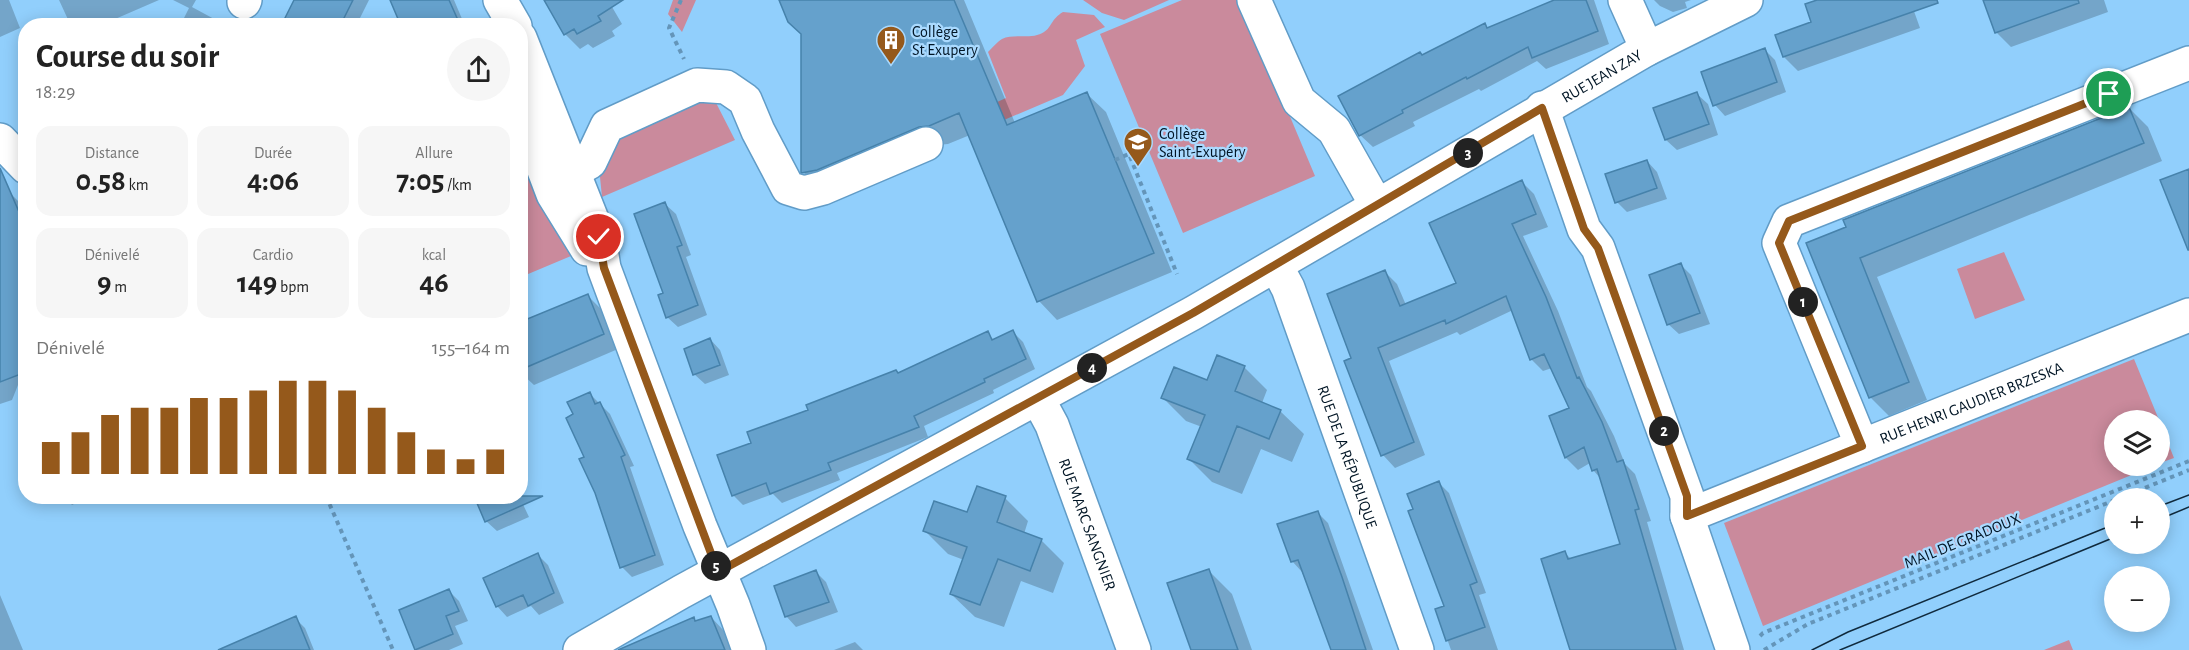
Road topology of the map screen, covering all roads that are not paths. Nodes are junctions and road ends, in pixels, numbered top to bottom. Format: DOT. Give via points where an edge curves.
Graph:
graph roads {
  1 [pos="499,0"];
  2 [pos="1254,0"];
  3 [pos="1625,0"];
  4 [pos="1746,0"];
  5 [pos="502,18"];
  6 [pos="510,18"];
  7 [pos="1647,49"];
  8 [pos="528,59"];
  9 [pos="2189,63"];
  10 [pos="1542,108"];
  11 [pos="528,128"];
  12 [pos="0,140"];
  13 [pos="926,144"];
  14 [pos="18,159"];
  15 [pos="572,172"];
  16 [pos="1377,206"];
  17 [pos="1276,266"];
  18 [pos="604,268"];
  19 [pos="2189,315"];
  20 [pos="1038,399"];
  21 [pos="1862,446"];
  22 [pos="1687,516"];
  23 [pos="718,572"];
  24 [pos="1745,645"];
  25 [pos="580,650"];
  26 [pos="748,650"];
  27 [pos="1134,650"];
  28 [pos="1417,650"];
  1 -- 5 [label="street"];
  1 -- 6 [label="street"];
  2 -- 16 [label="street" via="1299,101 1334,130"];
  3 -- 7 [label="street"];
  4 -- 7 [label="street, RUE JEAN ZAY"];
  7 -- 10 [label="street, RUE JEAN ZAY"];
  8 -- 15 [label="street"];
  9 -- 21 [label="street" via="1789,221 1779,243"];
  10 -- 16 [label="street, RUE JEAN ZAY"];
  10 -- 22 [label="street" via="1584,229 1598,248 1687,496"];
  11 -- 18 [label="street" via="553,194 582,242"];
  12 -- 14 [label="street"];
  13 -- 15 [label="street" via="804,193 788,188 745,100 726,87 697,85 607,126 590,162"];
  15 -- 18 [label="street" via="599,237"];
  16 -- 17 [label="street, RUE JEAN ZAY"];
  17 -- 20 [label="street, RUE JEAN ZAY"];
  17 -- 28 [label="street, RUE DE LA RÉPUBLIQUE" via="1288,288"];
  18 -- 23 [label="street"];
  19 -- 21 [label="street, RUE HENRI GAUDIER BRZESKA"];
  20 -- 23 [label="street, RUE JEAN ZAY"];
  20 -- 27 [label="street, RUE MARC SANGNIER" via="1052,425"];
  21 -- 22 [label="street, RUE HENRI GAUDIER BRZESKA"];
  22 -- 24 [label="street"];
  23 -- 25 [label="street, RUE JEAN ZAY"];
  23 -- 26 [label="street"];
}
